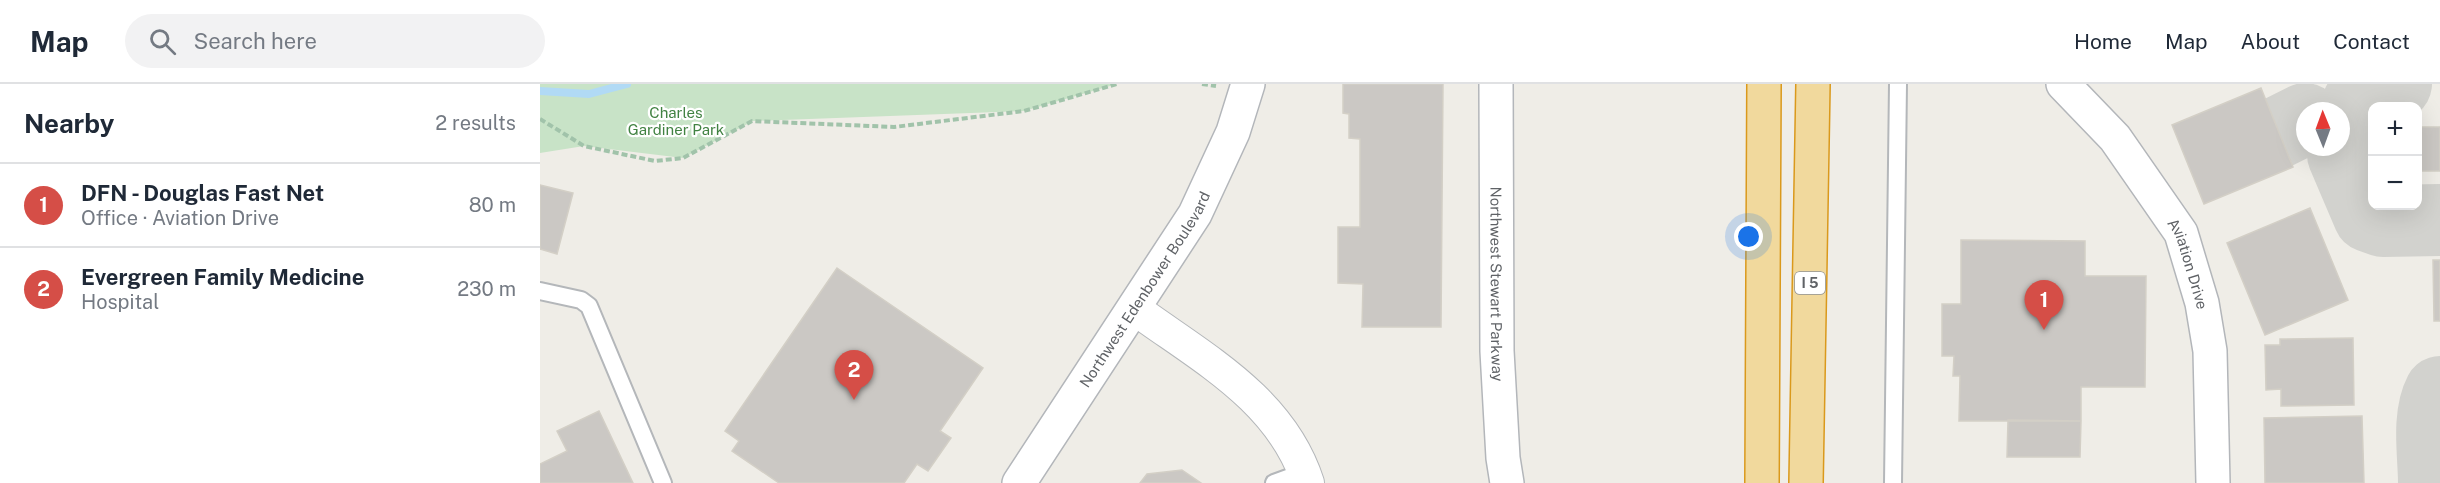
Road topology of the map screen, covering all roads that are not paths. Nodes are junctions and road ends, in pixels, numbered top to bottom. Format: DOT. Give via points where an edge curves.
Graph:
graph roads {
  1 [pos="1248,84"];
  2 [pos="1496,84"];
  3 [pos="1764,84"];
  4 [pos="1813,84"];
  5 [pos="1898,84"];
  6 [pos="2063,84"];
  7 [pos="540,291"];
  8 [pos="1135,309"];
  9 [pos="1306,477"];
  10 [pos="663,483"];
  11 [pos="1018,483"];
  12 [pos="1274,483"];
  13 [pos="1507,483"];
  14 [pos="1762,483"];
  15 [pos="1806,483"];
  16 [pos="1893,483"];
  17 [pos="2213,483"];
  1 -- 8 [label="street, Northwest Edenbower Boulevard" via="1233,132 1195,214"];
  2 -- 13 [label="street, Northwest Stewart Parkway" via="1497,351"];
  3 -- 14 [label="highway"];
  4 -- 15 [label="highway, I 5"];
  5 -- 16 [label="lane"];
  6 -- 17 [label="street, Aviation Drive" via="2115,138 2181,233 2202,303 2210,351"];
  7 -- 10 [label="lane" via="582,300 589,306"];
  8 -- 9 [label="street" via="1243,387 1290,440"];
  8 -- 11 [label="street, Northwest Edenbower Boulevard"];
  9 -- 12 [label="lane"];
}
